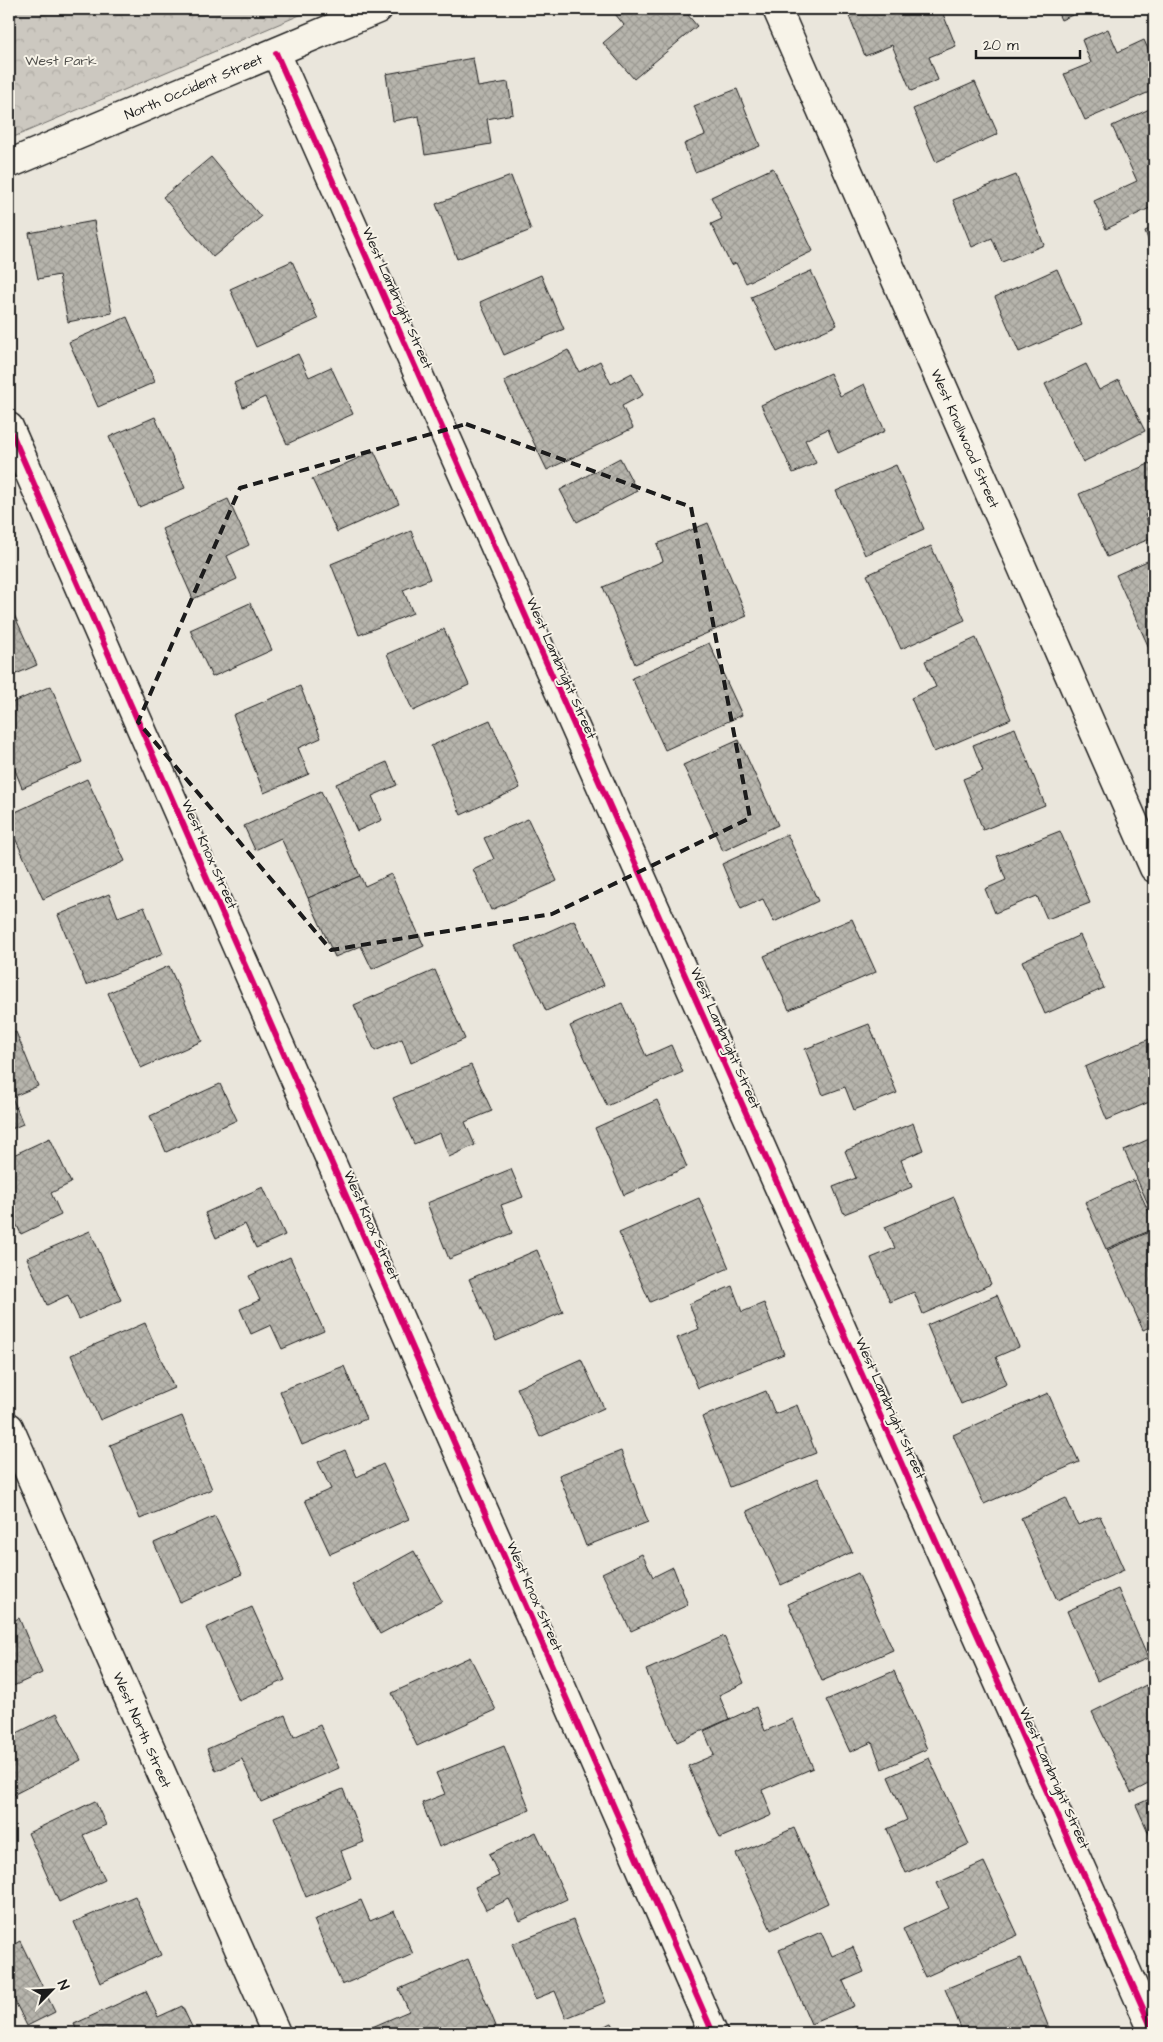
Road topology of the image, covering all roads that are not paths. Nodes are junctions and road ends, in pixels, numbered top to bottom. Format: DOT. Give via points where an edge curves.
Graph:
graph roads {
  1 [pos="378,9"];
  2 [pos="777,9"];
  3 [pos="276,53"];
  4 [pos="9,164"];
  5 [pos="9,428"];
  6 [pos="1154,868"];
  7 [pos="9,1426"];
  8 [pos="276,2033"];
  9 [pos="713,2033"];
  10 [pos="1154,2033"];
  1 -- 3 [label="street, North Occident Street"];
  2 -- 6 [label="street, West Knollwood Street"];
  3 -- 4 [label="street, North Occident Street"];
  3 -- 10 [label="street, West Lambright Street"];
  5 -- 9 [label="street, West Knox Street"];
  7 -- 8 [label="street, West North Street"];
}
